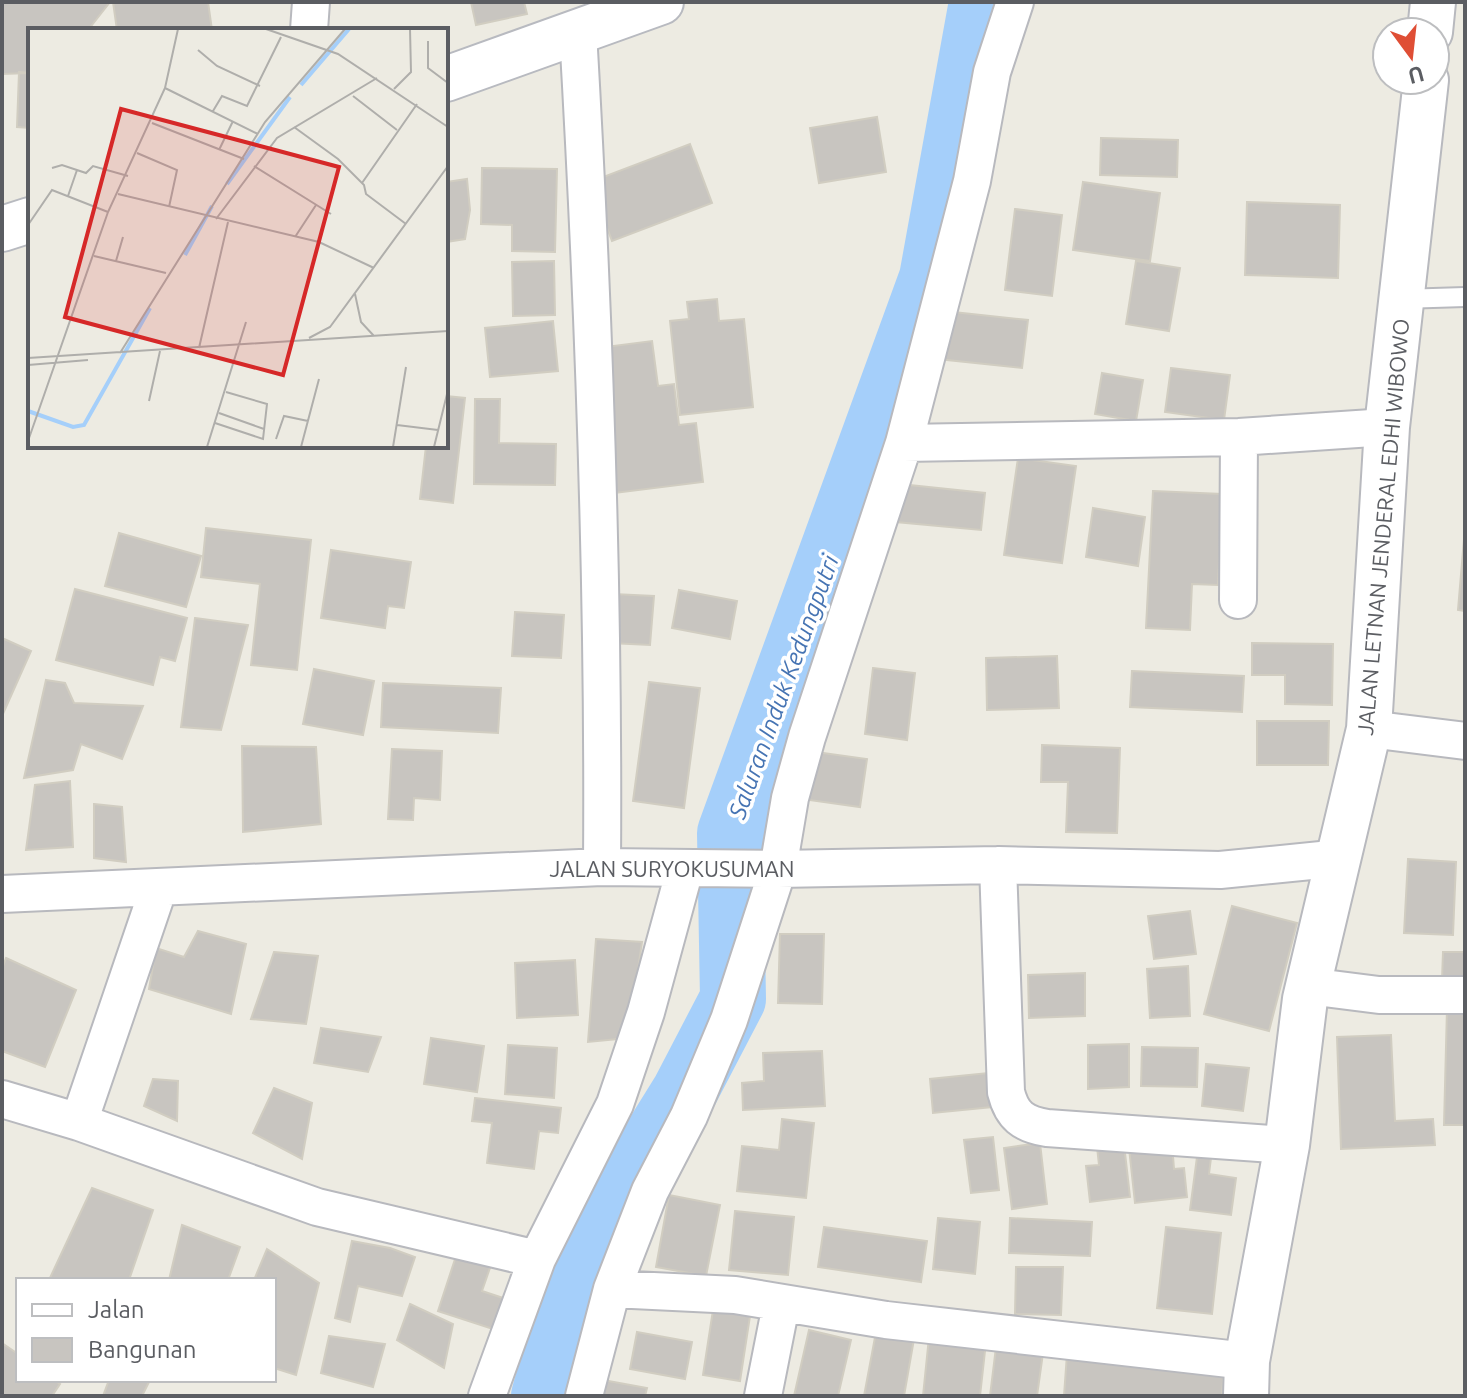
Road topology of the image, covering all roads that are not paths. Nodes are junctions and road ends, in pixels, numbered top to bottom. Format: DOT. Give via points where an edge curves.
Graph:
graph roads {
  1 [pos="311,2"];
  2 [pos="661,2"];
  3 [pos="1015,2"];
  4 [pos="309,28"];
  5 [pos="578,32"];
  6 [pos="448,78"];
  7 [pos="1424,96"];
  8 [pos="28,221"];
  9 [pos="2,229"];
  10 [pos="1465,297"];
  11 [pos="1401,299"];
  12 [pos="1387,427"];
  13 [pos="1239,437"];
  14 [pos="904,443"];
  15 [pos="1238,600"];
  16 [pos="1369,729"];
  17 [pos="1465,741"];
  18 [pos="1341,858"];
  19 [pos="998,865"];
  20 [pos="602,867"];
  21 [pos="700,868"];
  22 [pos="768,868"];
  23 [pos="158,890"];
  24 [pos="2,894"];
  25 [pos="1308,986"];
  26 [pos="1465,995"];
  27 [pos="2,1099"];
  28 [pos="79,1122"];
  29 [pos="1287,1145"];
  30 [pos="537,1259"];
  31 [pos="612,1289"];
  32 [pos="781,1305"];
  33 [pos="1247,1378"];
  34 [pos="487,1396"];
  35 [pos="584,1396"];
  36 [pos="763,1396"];
  1 -- 4 [label="street"];
  2 -- 5 [label="street"];
  3 -- 14 [label="street" via="992,72 972,181"];
  5 -- 6 [label="street"];
  5 -- 20 [label="street" via="594,315 604,673"];
  7 -- 11 [label="street, JALAN LETNAN JENDERAL EDHI WIBOWO"];
  8 -- 9 [label="street"];
  10 -- 11 [label="lane"];
  11 -- 12 [label="street, JALAN LETNAN JENDERAL EDHI WIBOWO"];
  12 -- 13 [label="street"];
  12 -- 16 [label="street, JALAN LETNAN JENDERAL EDHI WIBOWO"];
  13 -- 14 [label="street"];
  13 -- 15 [label="street"];
  14 -- 22 [label="street"];
  16 -- 17 [label="street"];
  16 -- 18 [label="street, JALAN LETNAN JENDERAL EDHI WIBOWO"];
  18 -- 19 [label="street, JALAN SURYOKUSUMAN" via="1220,870"];
  18 -- 25 [label="street, JALAN LETNAN JENDERAL EDHI WIBOWO"];
  19 -- 22 [label="street, JALAN SURYOKUSUMAN"];
  19 -- 29 [label="street" via="1011,1111 1030,1125 1047,1128"];
  20 -- 21 [label="street, JALAN SURYOKUSUMAN"];
  20 -- 23 [label="street, JALAN SURYOKUSUMAN"];
  21 -- 22 [label="street, JALAN SURYOKUSUMAN"];
  21 -- 30 [label="street" via="615,1104"];
  22 -- 31 [label="street" via="729,1020 650,1191"];
  23 -- 24 [label="street, JALAN SURYOKUSUMAN"];
  23 -- 28 [label="street"];
  25 -- 26 [label="street" via="1379,995"];
  25 -- 29 [label="street, JALAN LETNAN JENDERAL EDHI WIBOWO"];
  27 -- 28 [label="street"];
  28 -- 30 [label="street" via="317,1207"];
  29 -- 33 [label="street, JALAN LETNAN JENDERAL EDHI WIBOWO"];
  30 -- 34 [label="street"];
  31 -- 32 [label="street" via="735,1295"];
  31 -- 35 [label="street"];
  32 -- 33 [label="street"];
  32 -- 36 [label="street"];
}
